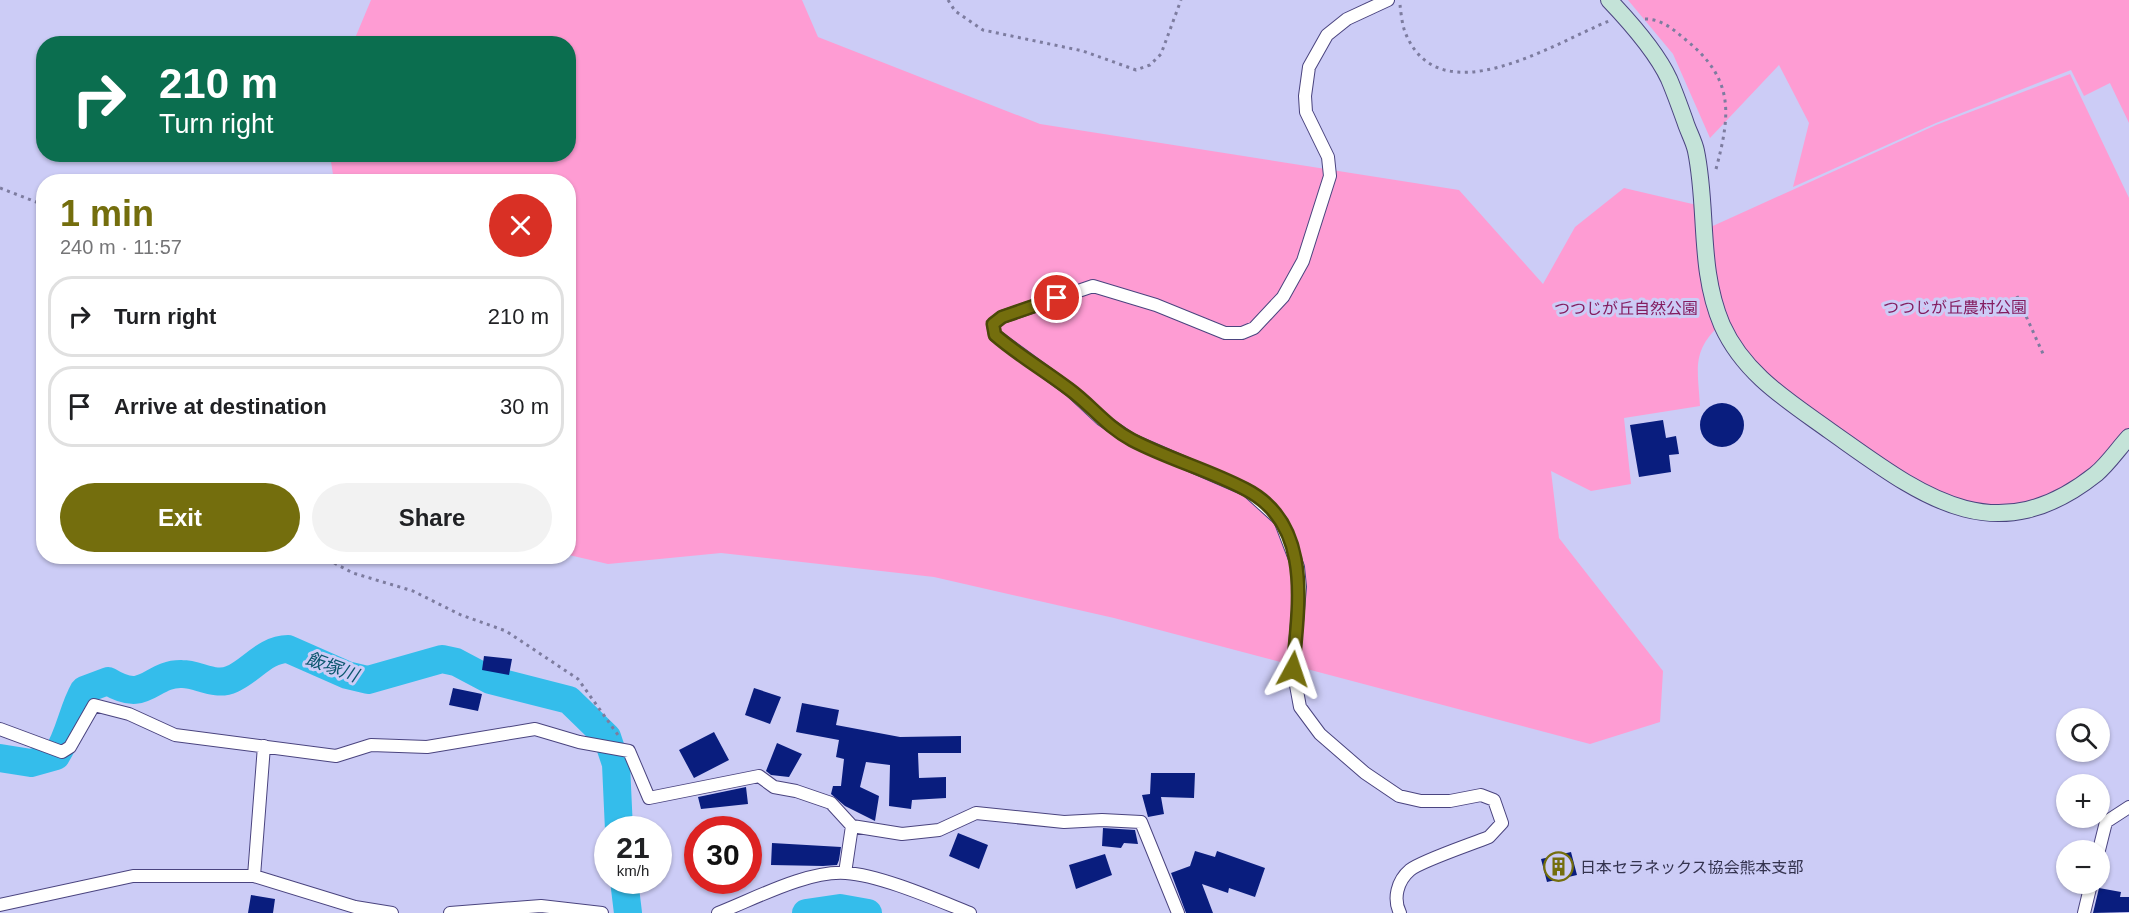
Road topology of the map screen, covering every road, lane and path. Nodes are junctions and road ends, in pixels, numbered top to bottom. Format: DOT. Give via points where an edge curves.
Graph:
graph roads {
  1 [pos="948,0"];
  2 [pos="1181,0"];
  3 [pos="1388,0"];
  4 [pos="1399,0"];
  5 [pos="1609,0"];
  6 [pos="1627,18"];
  7 [pos="1714,175"];
  8 [pos="0,188"];
  9 [pos="36,202"];
  10 [pos="2017,296"];
  11 [pos="2043,356"];
  12 [pos="2129,437"];
  13 [pos="336,564"];
  14 [pos="0,729"];
  15 [pos="264,746"];
  16 [pos="629,751"];
  17 [pos="2129,807"];
  18 [pos="852,826"];
  19 [pos="2102,840"];
  20 [pos="845,873"];
  21 [pos="254,876"];
  22 [pos="2089,894"];
  23 [pos="0,905"];
  24 [pos="392,913"];
  25 [pos="450,913"];
  26 [pos="602,913"];
  27 [pos="718,913"];
  28 [pos="970,913"];
  29 [pos="1178,913"];
  30 [pos="1400,913"];
  31 [pos="2084,913"];
  1 -- 2 [label="path" via="955,11 983,30 1083,51 1136,70 1150,65 1161,54"];
  3 -- 30 [label="street" via="1347,19 1327,35 1310,67 1306,112 1328,156 1330,176 1303,261 1283,297 1254,327 1242,333 1225,333 1156,305 1094,286 1002,317 993,324 995,335 1012,350 1132,440 1247,490 1280,520 1298,567 1293,669 1300,707 1320,734 1399,796 1450,801 1481,795 1494,800 1502,823 1497,831 1409,870 1396,892 1395,904"];
  4 -- 6 [label="path" via="1405,32 1428,64 1466,74 1533,55 1605,23"];
  5 -- 6 [label="street"];
  6 -- 7 [label="path" via="1651,19 1667,25 1710,61 1727,109"];
  6 -- 12 [label="street" via="1668,77 1696,150 1707,276 1722,324 1738,354 1764,384 1927,496 1956,508 1993,514 2048,504 2071,492 2098,473"];
  8 -- 9 [label="path"];
  10 -- 11 [label="path"];
  13 -- 16 [label="path" via="413,591 461,615 506,631 578,679"];
  14 -- 15 [label="street" via="62,752 70,747 94,705 129,714 176,735"];
  15 -- 16 [label="street" via="336,756 371,745 427,747 535,729"];
  15 -- 21 [label="street"];
  16 -- 18 [label="street" via="648,798 759,776 774,787 831,803"];
  17 -- 19 [label="street" via="2106,822"];
  18 -- 20 [label="street"];
  18 -- 29 [label="street" via="918,834 939,830 976,813 1064,822 1141,822"];
  20 -- 27 [label="street" via="807,879"];
  20 -- 28 [label="street" via="928,896"];
  21 -- 23 [label="street" via="133,876"];
  21 -- 24 [label="street" via="355,907"];
  22 -- 31 [label="street"];
  25 -- 26 [label="street" via="541,906"];
}
